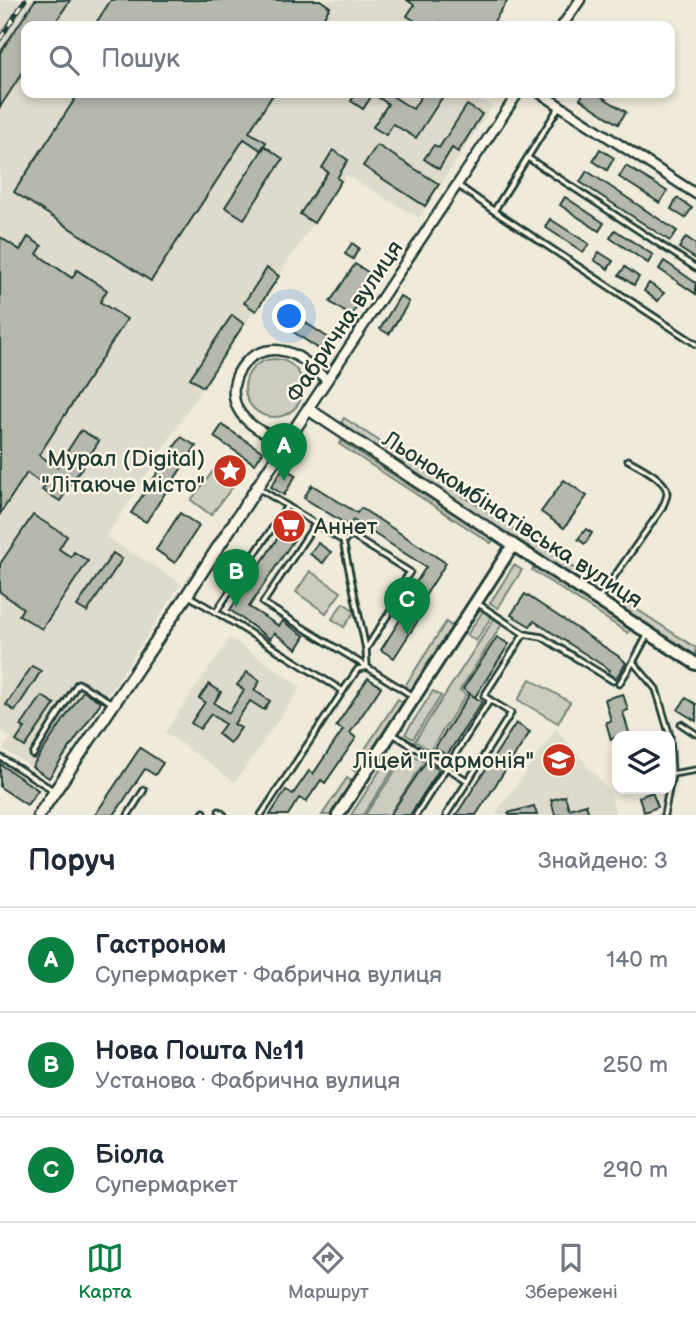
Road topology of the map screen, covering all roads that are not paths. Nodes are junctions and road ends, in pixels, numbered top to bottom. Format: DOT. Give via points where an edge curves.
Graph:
graph roads {
  1 [pos="580,0"];
  2 [pos="565,21"];
  3 [pos="515,98"];
  4 [pos="548,98"];
  5 [pos="560,106"];
  6 [pos="528,158"];
  7 [pos="457,184"];
  8 [pos="696,194"];
  9 [pos="494,211"];
  10 [pos="696,268"];
  11 [pos="696,344"];
  12 [pos="327,380"];
  13 [pos="308,409"];
  14 [pos="286,444"];
  15 [pos="628,460"];
  16 [pos="258,488"];
  17 [pos="287,506"];
  18 [pos="315,524"];
  19 [pos="343,541"];
  20 [pos="513,545"];
  21 [pos="187,594"];
  22 [pos="597,600"];
  23 [pos="476,603"];
  24 [pos="216,612"];
  25 [pos="649,633"];
  26 [pos="524,634"];
  27 [pos="366,649"];
  28 [pos="634,662"];
  29 [pos="696,664"];
  30 [pos="367,667"];
  31 [pos="613,681"];
  32 [pos="619,684"];
  33 [pos="343,691"];
  34 [pos="415,698"];
  35 [pos="490,699"];
  36 [pos="113,704"];
  37 [pos="681,724"];
  38 [pos="668,731"];
  39 [pos="392,733"];
  40 [pos="696,734"];
  41 [pos="33,755"];
  42 [pos="0,757"];
  43 [pos="446,768"];
  44 [pos="696,770"];
  45 [pos="675,774"];
  46 [pos="468,781"];
  47 [pos="144,790"];
  48 [pos="55,791"];
  49 [pos="668,794"];
  50 [pos="219,811"];
  51 [pos="341,814"];
  52 [pos="39,815"];
  53 [pos="128,815"];
  54 [pos="224,815"];
  55 [pos="261,815"];
  56 [pos="416,815"];
  57 [pos="446,815"];
  58 [pos="664,815"];
  1 -- 2 [label="street"];
  3 -- 7 [label="street, Фабрична вулиця"];
  4 -- 5 [label="street"];
  5 -- 6 [label="lane"];
  5 -- 8 [label="street"];
  6 -- 9 [label="lane"];
  6 -- 10 [label="lane"];
  7 -- 9 [label="lane"];
  7 -- 12 [label="street, Фабрична вулиця"];
  9 -- 11 [label="lane"];
  12 -- 13 [label="street, Фабрична вулиця"];
  12 -- 14 [label="street" via="298,357 278,350 258,353 241,366 234,393 241,413"];
  13 -- 14 [label="street, Фабрична вулиця"];
  13 -- 20 [label="street, Льонокомбінатівська вулиця"];
  14 -- 16 [label="street, Фабрична вулиця"];
  15 -- 22 [label="lane" via="651,473 667,494 661,510"];
  16 -- 17 [label="lane"];
  16 -- 21 [label="street, Фабрична вулиця"];
  17 -- 18 [label="lane"];
  17 -- 24 [label="lane"];
  18 -- 19 [label="lane"];
  18 -- 30 [label="lane" via="263,603"];
  19 -- 27 [label="lane"];
  19 -- 27 [label="lane" via="352,536 410,572"];
  20 -- 22 [label="main road, Льонокомбінатівська вулиця"];
  20 -- 23 [label="main road"];
  21 -- 24 [label="lane"];
  21 -- 36 [label="street, Фабрична вулиця"];
  22 -- 25 [label="main road, Льонокомбінатівська вулиця"];
  23 -- 26 [label="lane"];
  23 -- 34 [label="main road"];
  24 -- 33 [label="lane"];
  25 -- 28 [label="lane"];
  25 -- 29 [label="main road, Льонокомбінатівська вулиця"];
  26 -- 31 [label="lane" via="542,637"];
  26 -- 35 [label="lane" via="484,696"];
  27 -- 30 [label="lane"];
  28 -- 32 [label="lane"];
  28 -- 38 [label="lane" via="656,688"];
  30 -- 33 [label="lane" via="358,669"];
  30 -- 34 [label="lane"];
  33 -- 55 [label="lane"];
  34 -- 39 [label="main road"];
  35 -- 43 [label="lane"];
  35 -- 46 [label="lane" via="511,713"];
  36 -- 41 [label="lane" via="78,683"];
  36 -- 48 [label="street, Фабрична вулиця"];
  37 -- 40 [label="lane"];
  39 -- 43 [label="lane"];
  39 -- 51 [label="main road"];
  42 -- 48 [label="lane"];
  43 -- 46 [label="lane"];
  43 -- 56 [label="lane"];
  44 -- 45 [label="lane"];
  46 -- 57 [label="lane"];
  47 -- 53 [label="lane"];
  48 -- 52 [label="street, Фабрична вулиця"];
  49 -- 58 [label="lane"];
  50 -- 54 [label="lane"];
}
